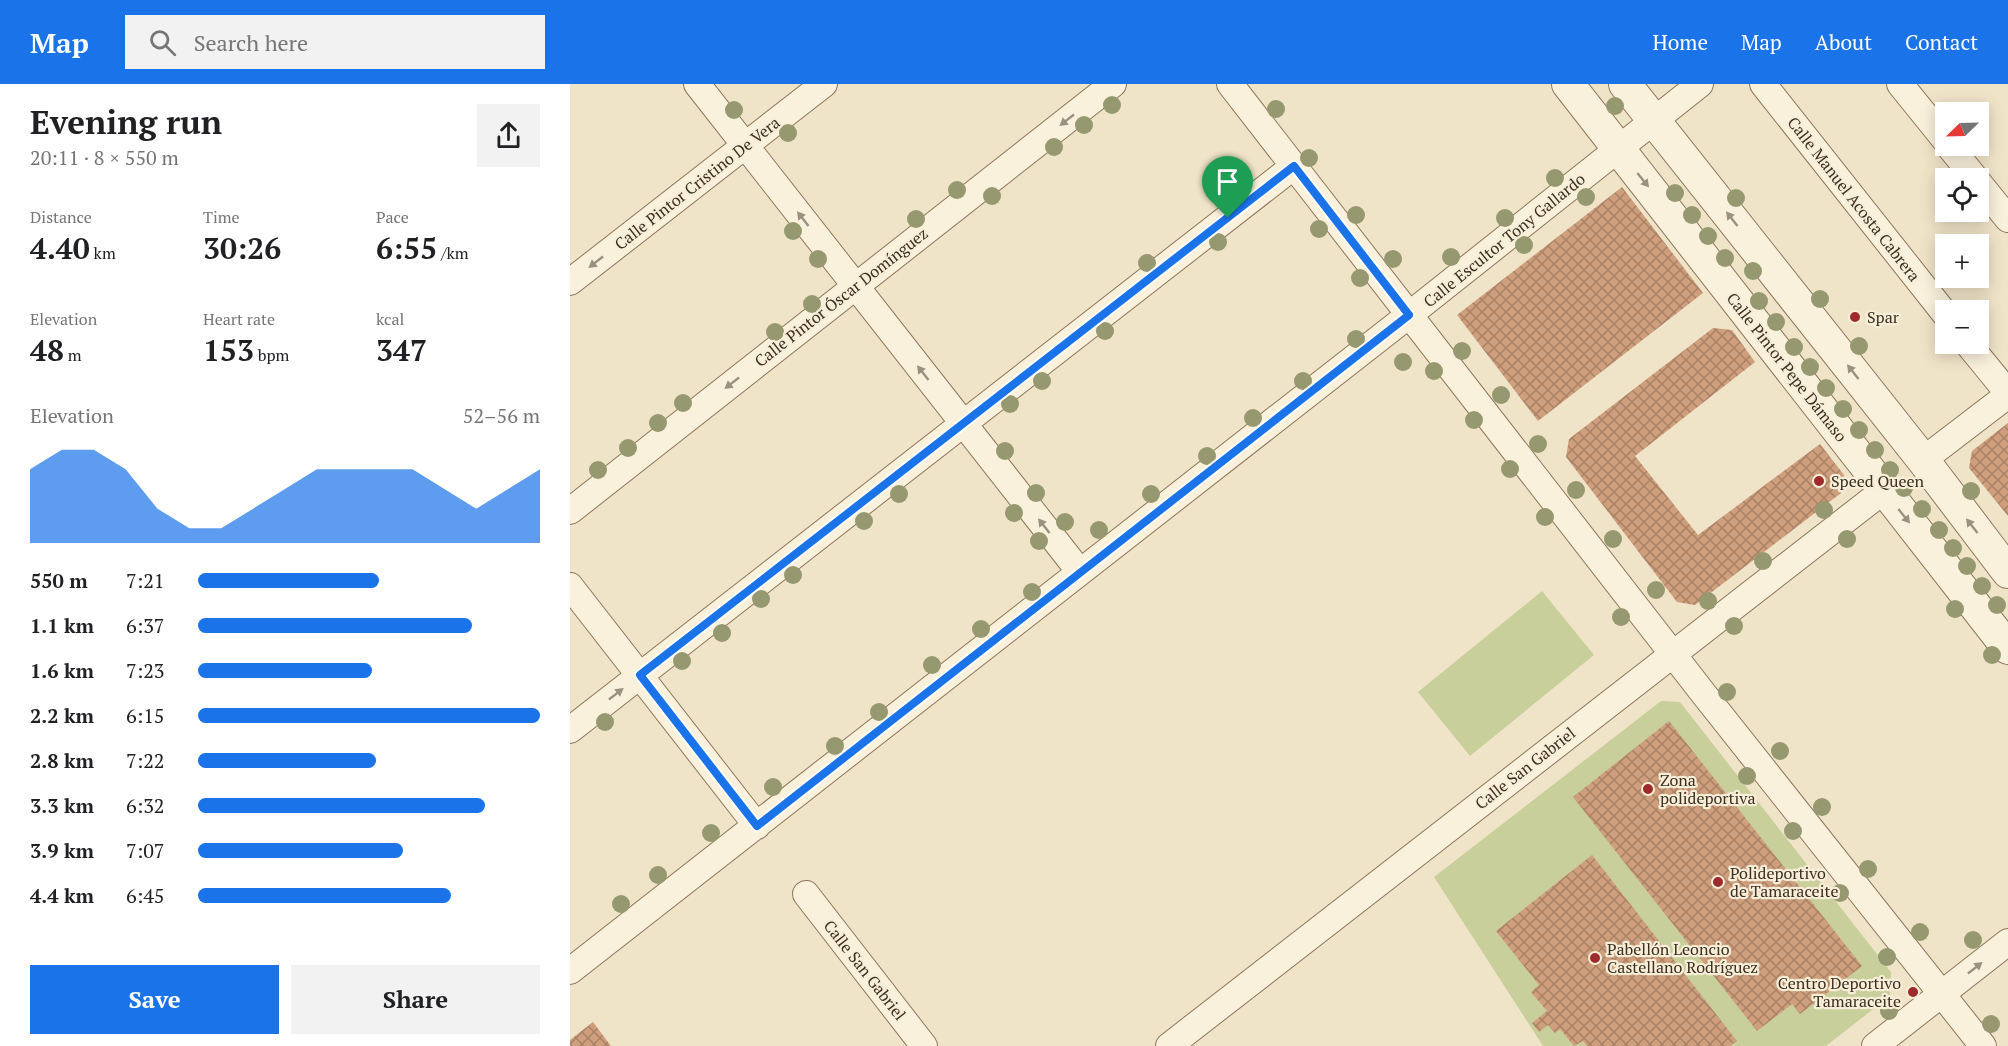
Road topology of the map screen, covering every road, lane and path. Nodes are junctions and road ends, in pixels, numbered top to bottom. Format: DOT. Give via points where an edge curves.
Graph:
graph roads {
  1 [pos="697,84"];
  2 [pos="824,84"];
  3 [pos="1113,84"];
  4 [pos="1230,84"];
  5 [pos="1568,84"];
  6 [pos="1625,84"];
  7 [pos="1700,84"];
  8 [pos="1762,84"];
  9 [pos="1900,84"];
  10 [pos="1654,120"];
  11 [pos="1935,127"];
  12 [pos="745,146"];
  13 [pos="1618,150"];
  14 [pos="1957,156"];
  15 [pos="1294,166"];
  16 [pos="1967,168"];
  17 [pos="1989,196"];
  18 [pos="2008,219"];
  19 [pos="570,282"];
  20 [pos="856,286"];
  21 [pos="1935,301"];
  22 [pos="1409,315"];
  23 [pos="1976,354"];
  24 [pos="2008,394"];
  25 [pos="963,424"];
  26 [pos="1923,460"];
  27 [pos="1883,491"];
  28 [pos="570,511"];
  29 [pos="1080,572"];
  30 [pos="2008,572"];
  31 [pos="570,586"];
  32 [pos="2008,648"];
  33 [pos="1672,653"];
  34 [pos="640,675"];
  35 [pos="570,730"];
  36 [pos="757,826"];
  37 [pos="806,894"];
  38 [pos="2008,942"];
  39 [pos="570,971"];
  40 [pos="1942,994"];
  41 [pos="924,1046"];
  42 [pos="1169,1046"];
  43 [pos="1875,1046"];
  44 [pos="1983,1046"];
  1 -- 12 [label="street"];
  2 -- 12 [label="street, Calle Pintor Cristino De Vera"];
  3 -- 20 [label="street, Calle Pintor Óscar Domínguez, one-way"];
  4 -- 15 [label="street"];
  5 -- 13 [label="street, Calle Pintor Pepe Dámaso"];
  6 -- 10 [label="street"];
  7 -- 10 [label="street, Calle Escultor Tony Gallardo"];
  8 -- 21 [label="street, Calle Manuel Acosta Cabrera"];
  9 -- 11 [label="street"];
  10 -- 13 [label="street, Calle Escultor Tony Gallardo"];
  26 -- 10 [label="street, one-way"];
  12 -- 19 [label="street, Calle Pintor Cristino De Vera, one-way"];
  20 -- 12 [label="street, one-way"];
  13 -- 22 [label="street, Calle Escultor Tony Gallardo"];
  13 -- 27 [label="street, Calle Pintor Pepe Dámaso, one-way"];
  14 -- 16 [label="street"];
  15 -- 22 [label="street"];
  15 -- 25 [label="street"];
  17 -- 18 [label="street"];
  25 -- 20 [label="street, one-way"];
  20 -- 28 [label="street, Calle Pintor Óscar Domínguez, one-way"];
  22 -- 29 [label="street, Calle Escultor Tony Gallardo"];
  22 -- 33 [label="street"];
  23 -- 24 [label="street"];
  24 -- 26 [label="street"];
  29 -- 25 [label="street, one-way"];
  25 -- 34 [label="street"];
  30 -- 26 [label="street, one-way"];
  27 -- 32 [label="street, Calle Pintor Pepe Dámaso, one-way"];
  27 -- 33 [label="street, Calle San Gabriel"];
  29 -- 36 [label="street, Calle Escultor Tony Gallardo"];
  31 -- 34 [label="street"];
  33 -- 40 [label="street"];
  33 -- 42 [label="street, Calle San Gabriel"];
  35 -- 34 [label="street, one-way"];
  34 -- 36 [label="street"];
  36 -- 39 [label="street, Calle Escultor Tony Gallardo"];
  37 -- 41 [label="street, Calle San Gabriel"];
  40 -- 38 [label="street, one-way"];
  40 -- 43 [label="street"];
  40 -- 44 [label="street"];
}
